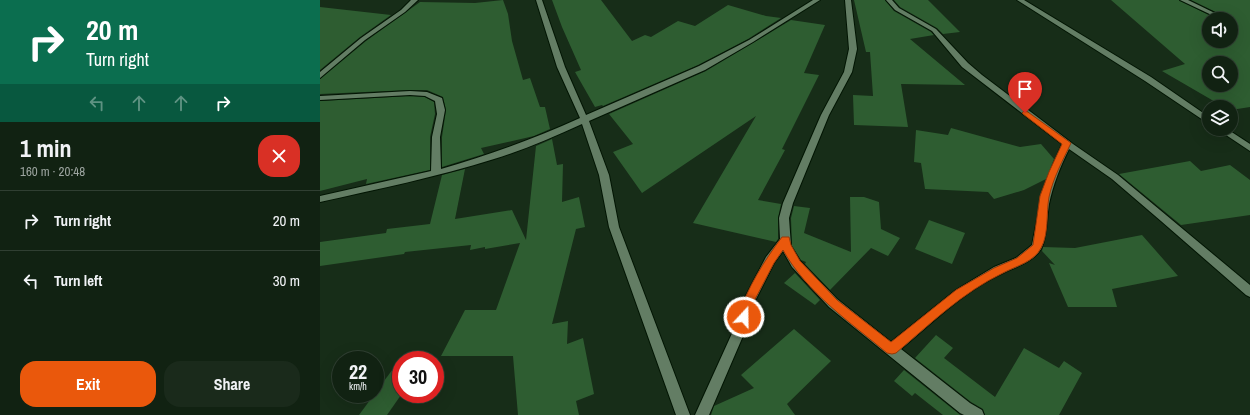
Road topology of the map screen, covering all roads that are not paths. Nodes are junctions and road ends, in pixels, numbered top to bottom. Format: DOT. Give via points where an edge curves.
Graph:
graph roads {
  1 [pos="415,0"];
  2 [pos="539,0"];
  3 [pos="817,0"];
  4 [pos="848,0"];
  5 [pos="888,0"];
  6 [pos="1020,0"];
  7 [pos="1183,0"];
  8 [pos="1209,12"];
  9 [pos="320,76"];
  10 [pos="320,98"];
  11 [pos="1202,116"];
  12 [pos="584,119"];
  13 [pos="1232,136"];
  14 [pos="1067,143"];
  15 [pos="1250,148"];
  16 [pos="436,173"];
  17 [pos="320,199"];
  18 [pos="786,239"];
  19 [pos="1250,292"];
  20 [pos="892,349"];
  21 [pos="683,415"];
  22 [pos="702,415"];
  23 [pos="978,415"];
  1 -- 9 [label="street" via="404,11 363,39"];
  2 -- 12 [label="street" via="561,67"];
  3 -- 12 [label="street" via="702,68"];
  4 -- 18 [label="street" via="853,49 848,72 825,115 788,203 784,218"];
  5 -- 14 [label="street" via="897,9 934,30 979,77"];
  6 -- 11 [label="street" via="1148,79"];
  7 -- 8 [label="street"];
  10 -- 16 [label="street" via="410,92 427,94 439,100 441,119 436,138"];
  12 -- 16 [label="street" via="539,140"];
  12 -- 21 [label="street" via="604,175 614,227"];
  13 -- 15 [label="street"];
  14 -- 19 [label="street" via="1121,182"];
  14 -- 20 [label="street" via="1045,196 1037,247 1020,261 998,270 960,293"];
  16 -- 17 [label="street"];
  18 -- 20 [label="street" via="786,246 796,264 828,297"];
  18 -- 22 [label="street" via="770,260 747,305 740,329"];
  20 -- 23 [label="street" via="965,408"];
}
